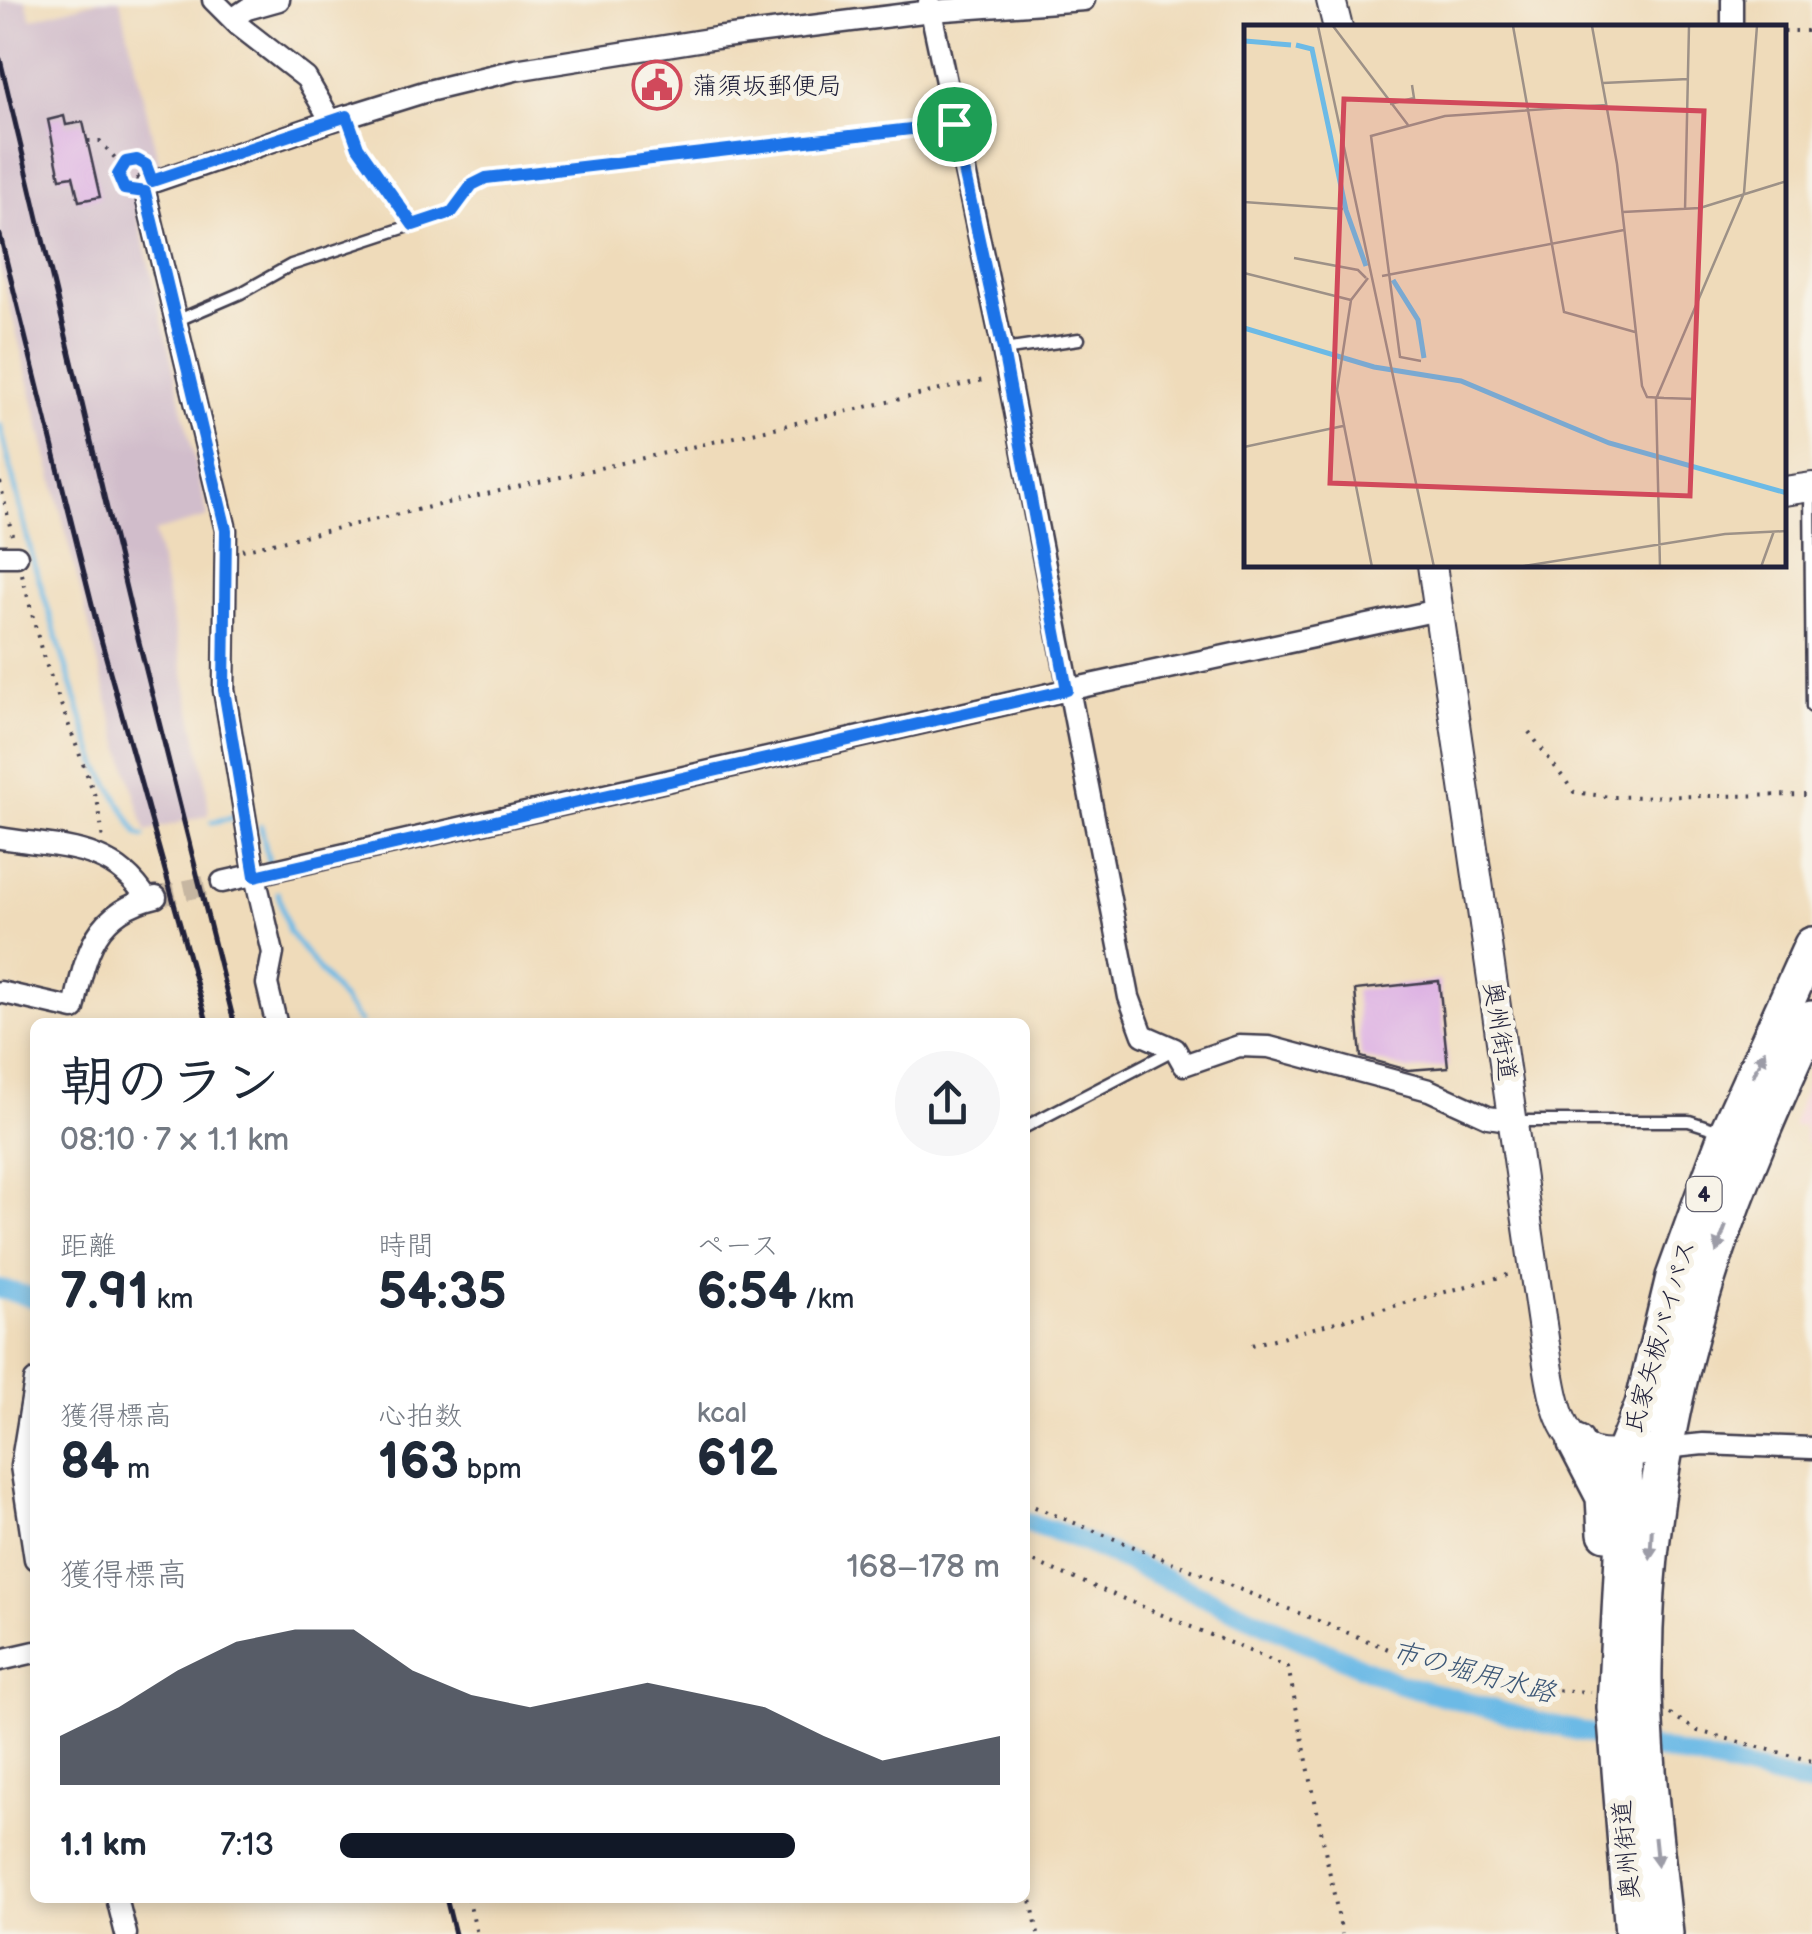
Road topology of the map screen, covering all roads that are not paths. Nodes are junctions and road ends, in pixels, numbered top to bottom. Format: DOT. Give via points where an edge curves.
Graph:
graph roads {
  1 [pos="213,0"];
  2 [pos="279,0"];
  3 [pos="1084,0"];
  4 [pos="1331,0"];
  5 [pos="930,6"];
  6 [pos="232,19"];
  7 [pos="1337,25"];
  8 [pos="339,118"];
  9 [pos="149,187"];
  10 [pos="452,212"];
  11 [pos="413,225"];
  12 [pos="176,321"];
  13 [pos="1079,339"];
  14 [pos="1003,350"];
  15 [pos="1802,489"];
  16 [pos="1432,568"];
  17 [pos="1438,610"];
  18 [pos="1067,690"];
  19 [pos="1812,707"];
  20 [pos="0,838"];
  21 [pos="255,876"];
  22 [pos="222,882"];
  23 [pos="1812,945"];
  24 [pos="0,992"];
  25 [pos="73,1016"];
  26 [pos="275,1018"];
  27 [pos="1811,1023"];
  28 [pos="1175,1050"];
  29 [pos="1515,1120"];
  30 [pos="1030,1124"];
  31 [pos="1727,1134"];
  32 [pos="30,1409"];
  33 [pos="1576,1444"];
  34 [pos="1665,1448"];
  35 [pos="1812,1448"];
  36 [pos="1624,1452"];
  37 [pos="30,1528"];
  38 [pos="1616,1647"];
  39 [pos="30,1653"];
  40 [pos="0,1660"];
  41 [pos="1631,1705"];
  42 [pos="1633,1768"];
  43 [pos="118,1903"];
  44 [pos="126,1934"];
  45 [pos="1633,1934"];
  46 [pos="1664,1934"];
  1 -- 6 [label="street"];
  2 -- 6 [label="street"];
  3 -- 5 [label="street"];
  4 -- 7 [label="main road"];
  5 -- 8 [label="street" via="514,70"];
  5 -- 14 [label="street"];
  6 -- 8 [label="street" via="306,78"];
  8 -- 9 [label="street"];
  8 -- 11 [label="lane"];
  9 -- 9 [label="lane" via="142,162 122,165 120,185 128,192"];
  9 -- 12 [label="street"];
  10 -- 11 [label="lane"];
  11 -- 12 [label="lane" via="291,265"];
  12 -- 21 [label="street" via="226,530 224,690"];
  13 -- 14 [label="lane"];
  14 -- 18 [label="street"];
  15 -- 19 [label="lane"];
  16 -- 17 [label="main road, 奥州街道"];
  17 -- 18 [label="street"];
  17 -- 29 [label="main road, 奥州街道"];
  18 -- 21 [label="street"];
  18 -- 28 [label="street" via="1130,997 1144,1035"];
  20 -- 25 [label="street" via="104,856 151,898 116,911 91,944"];
  21 -- 22 [label="street"];
  21 -- 26 [label="street" via="274,953 268,984"];
  31 -- 23 [label="highway, 氏家矢板バイパス / 4, one-way"];
  24 -- 25 [label="street"];
  27 -- 34 [label="highway, 氏家矢板バイパス / 4, one-way" via="1778,1090 1713,1261"];
  28 -- 29 [label="street" via="1184,1065 1254,1044 1297,1052 1429,1090 1488,1117"];
  28 -- 30 [label="lane"];
  29 -- 31 [label="lane" via="1690,1122"];
  29 -- 33 [label="main road, 奥州街道" via="1553,1390"];
  31 -- 36 [label="highway, 氏家矢板バイパス / 4" via="1674,1277 1643,1405"];
  32 -- 37 [label="street" via="20,1466"];
  33 -- 36 [label="main road" via="1595,1453"];
  33 -- 38 [label="highway" via="1604,1497 1603,1612"];
  34 -- 35 [label="street"];
  34 -- 36 [label="main road"];
  34 -- 41 [label="highway, 4, one-way" via="1652,1521 1644,1670"];
  36 -- 38 [label="highway, 4"];
  38 -- 41 [label="highway, 4"];
  39 -- 40 [label="street"];
  41 -- 42 [label="highway, 4"];
  42 -- 45 [label="highway, 奥州街道 / 4"];
  42 -- 46 [label="highway, 奥州街道 / 4, one-way"];
  43 -- 44 [label="street"];
}
